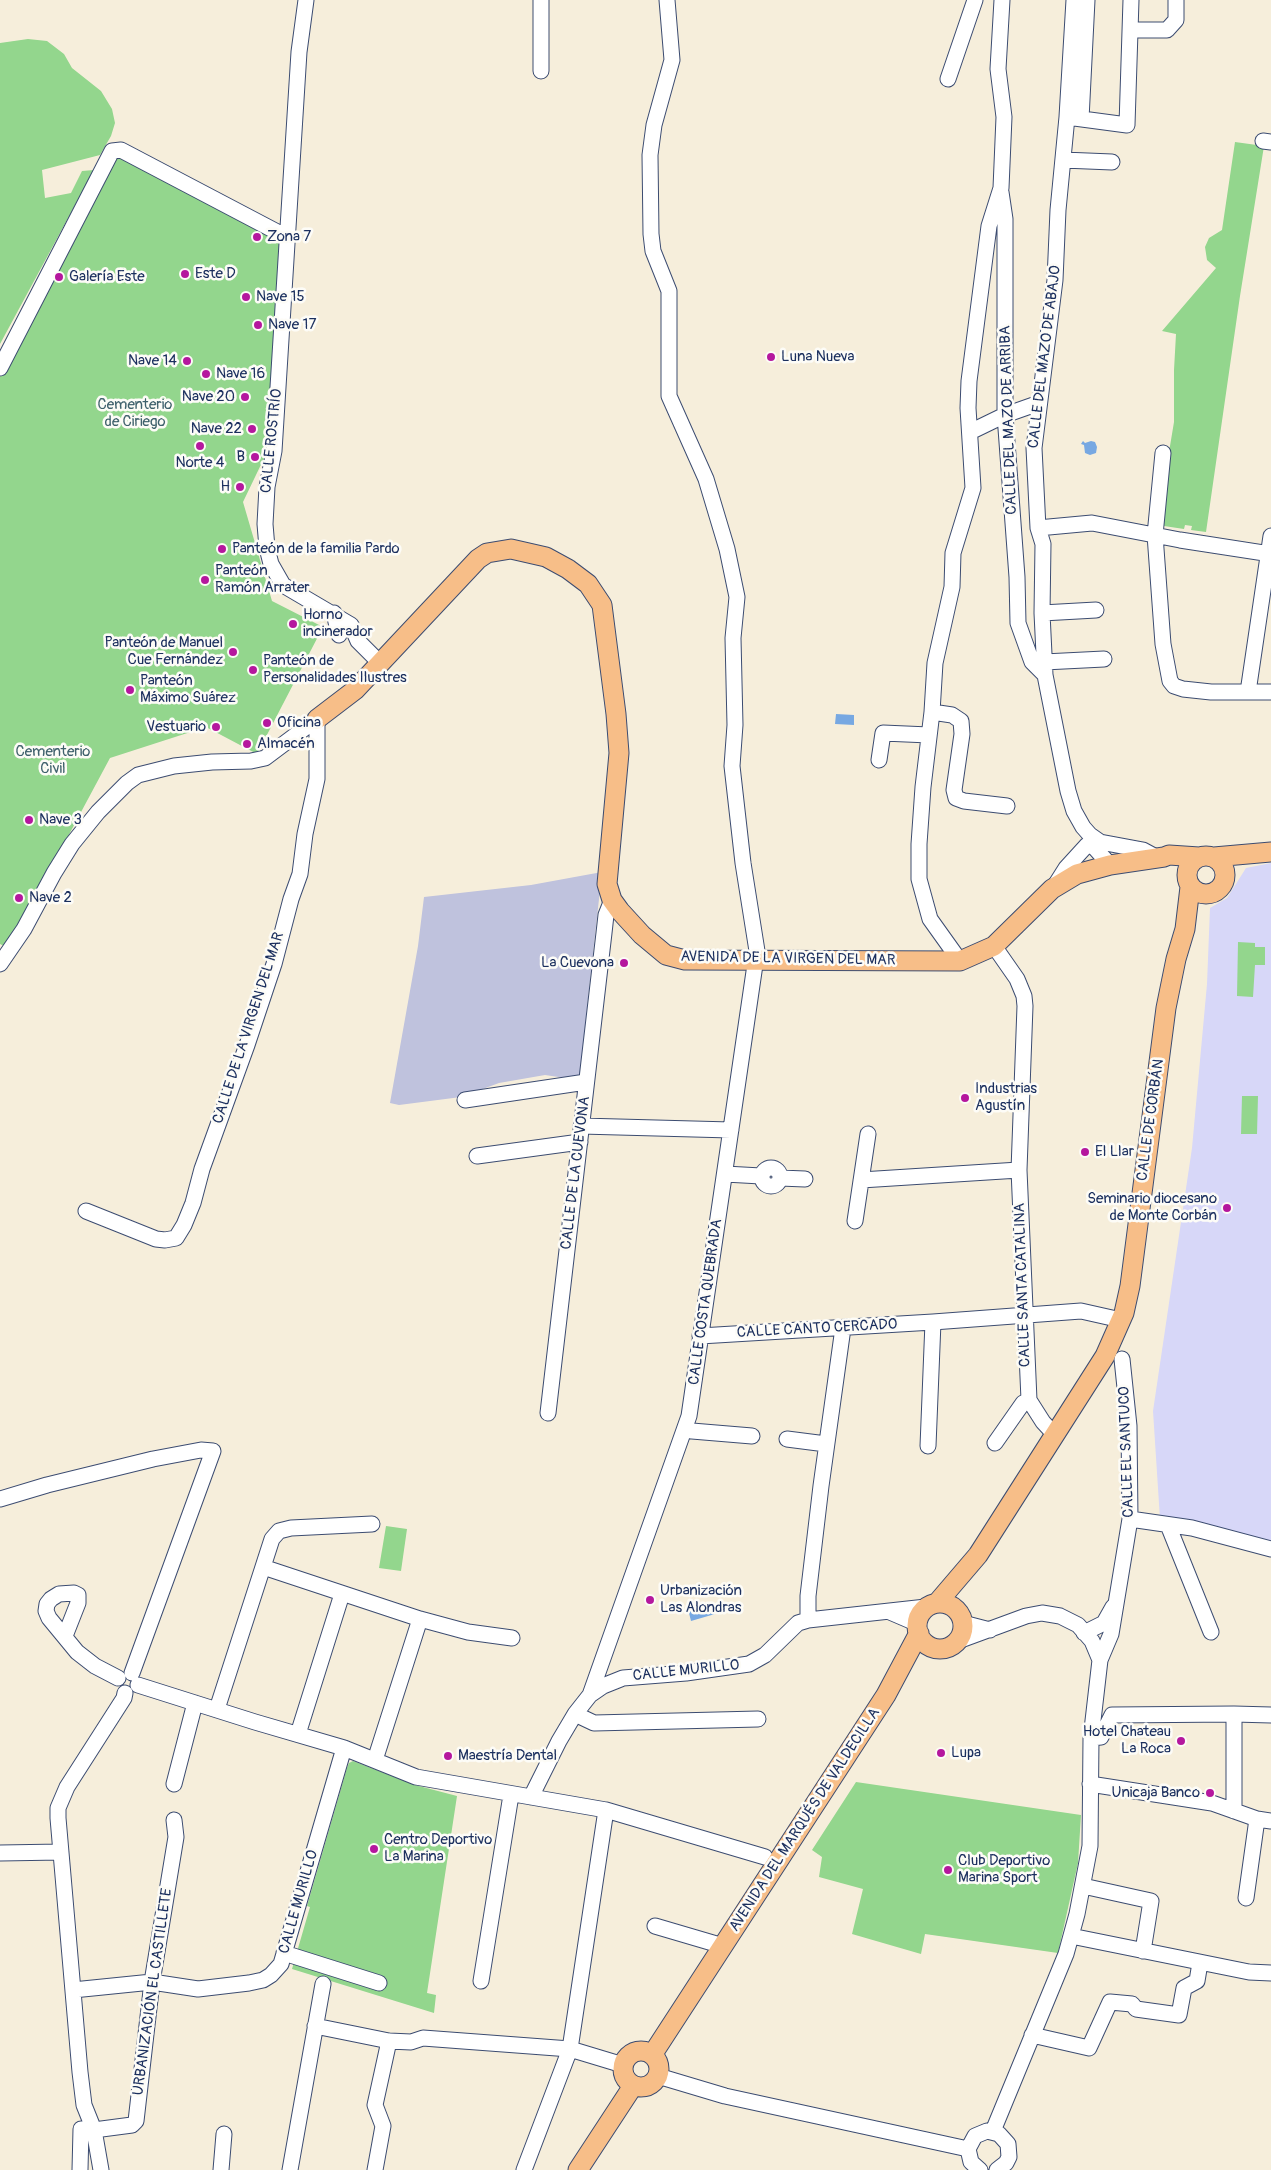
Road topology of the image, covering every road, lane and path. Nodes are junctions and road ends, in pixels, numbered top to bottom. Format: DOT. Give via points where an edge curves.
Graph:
graph roads {
  1 [pos="306,0"];
  2 [pos="541,0"];
  3 [pos="667,0"];
  4 [pos="975,0"];
  5 [pos="1002,0"];
  6 [pos="1074,0"];
  7 [pos="1087,0"];
  8 [pos="1131,0"];
  9 [pos="1176,0"];
  10 [pos="1130,30"];
  11 [pos="541,71"];
  12 [pos="948,79"];
  13 [pos="1074,118"];
  14 [pos="1063,160"];
  15 [pos="1112,162"];
  16 [pos="1001,188"];
  17 [pos="288,234"];
  18 [pos="0,368"];
  19 [pos="1039,403"];
  20 [pos="1005,415"];
  21 [pos="970,432"];
  22 [pos="1163,453"];
  23 [pos="1036,510"];
  24 [pos="1011,512"];
  25 [pos="1038,528"];
  26 [pos="1155,535"];
  27 [pos="1271,536"];
  28 [pos="1270,554"];
  29 [pos="1096,610"];
  30 [pos="334,613"];
  31 [pos="1042,613"];
  32 [pos="339,635"];
  33 [pos="1104,658"];
  34 [pos="379,662"];
  35 [pos="1045,669"];
  36 [pos="1248,692"];
  37 [pos="1271,692"];
  38 [pos="932,712"];
  39 [pos="317,719"];
  40 [pos="929,735"];
  41 [pos="879,760"];
  42 [pos="1007,806"];
  43 [pos="1094,844"];
  44 [pos="1271,852"];
  45 [pos="1247,856"];
  46 [pos="1160,857"];
  47 [pos="1207,857"];
  48 [pos="1110,865"];
  49 [pos="1086,871"];
  50 [pos="1225,875"];
  51 [pos="1188,881"];
  52 [pos="1052,889"];
  53 [pos="1208,895"];
  54 [pos="612,900"];
  55 [pos="627,918"];
  56 [pos="1185,929"];
  57 [pos="604,933"];
  58 [pos="994,946"];
  59 [pos="3,956"];
  60 [pos="756,960"];
  61 [pos="960,961"];
  62 [pos="586,1082"];
  63 [pos="465,1100"];
  64 [pos="581,1126"];
  65 [pos="732,1130"];
  66 [pos="868,1134"];
  67 [pos="580,1142"];
  68 [pos="477,1156"];
  69 [pos="1019,1170"];
  70 [pos="725,1174"];
  71 [pos="805,1179"];
  72 [pos="861,1180"];
  73 [pos="86,1211"];
  74 [pos="855,1221"];
  75 [pos="1024,1314"];
  76 [pos="1122,1317"];
  77 [pos="933,1322"];
  78 [pos="843,1328"];
  79 [pos="700,1336"];
  80 [pos="1122,1359"];
  81 [pos="1029,1400"];
  82 [pos="548,1413"];
  83 [pos="685,1429"];
  84 [pos="1054,1434"];
  85 [pos="752,1436"];
  86 [pos="787,1439"];
  87 [pos="995,1443"];
  88 [pos="826,1444"];
  89 [pos="928,1446"];
  90 [pos="670,1474"];
  91 [pos="0,1499"];
  92 [pos="1130,1519"];
  93 [pos="372,1524"];
  94 [pos="1168,1525"];
  95 [pos="1271,1549"];
  96 [pos="978,1555"];
  97 [pos="263,1567"];
  98 [pos="342,1594"];
  99 [pos="1116,1604"];
  100 [pos="932,1605"];
  101 [pos="890,1612"];
  102 [pos="420,1620"];
  103 [pos="808,1620"];
  104 [pos="959,1625"];
  105 [pos="918,1629"];
  106 [pos="1211,1632"];
  107 [pos="1084,1633"];
  108 [pos="65,1636"];
  109 [pos="512,1638"];
  110 [pos="1101,1644"];
  111 [pos="934,1648"];
  112 [pos="603,1660"];
  113 [pos="118,1678"];
  114 [pos="135,1679"];
  115 [pos="616,1680"];
  116 [pos="125,1693"];
  117 [pos="590,1695"];
  118 [pos="886,1695"];
  119 [pos="194,1703"];
  120 [pos="217,1709"];
  121 [pos="575,1714"];
  122 [pos="1234,1714"];
  123 [pos="1271,1714"];
  124 [pos="758,1719"];
  125 [pos="298,1734"];
  126 [pos="1091,1738"];
  127 [pos="344,1748"];
  128 [pos="375,1760"];
  129 [pos="174,1784"];
  130 [pos="1090,1784"];
  131 [pos="511,1795"];
  132 [pos="531,1797"];
  133 [pos="606,1810"];
  134 [pos="1234,1811"];
  135 [pos="174,1820"];
  136 [pos="1264,1820"];
  137 [pos="61,1852"];
  138 [pos="0,1853"];
  139 [pos="765,1857"];
  140 [pos="1083,1886"];
  141 [pos="1246,1898"];
  142 [pos="655,1926"];
  143 [pos="1071,1936"];
  144 [pos="723,1946"];
  145 [pos="1143,1952"];
  146 [pos="284,1953"];
  147 [pos="1200,1963"];
  148 [pos="1271,1973"];
  149 [pos="481,1981"];
  150 [pos="152,1982"];
  151 [pos="379,1983"];
  152 [pos="322,1984"];
  153 [pos="73,1990"];
  154 [pos="315,2026"];
  155 [pos="1032,2035"];
  156 [pos="389,2041"];
  157 [pos="570,2049"];
  158 [pos="652,2055"];
  159 [pos="623,2064"];
  160 [pos="658,2076"];
  161 [pos="633,2086"];
  162 [pos="94,2130"];
  163 [pos="993,2131"];
  164 [pos="224,2134"];
  165 [pos="968,2149"];
  166 [pos="80,2170"];
  167 [pos="101,2170"];
  168 [pos="221,2170"];
  169 [pos="290,2170"];
  170 [pos="375,2170"];
  171 [pos="524,2170"];
  172 [pos="578,2170"];
  173 [pos="980,2170"];
  174 [pos="997,2170"];
  1 -- 17 [label="street, CALLE ROSTRÍO"];
  2 -- 11 [label="street"];
  3 -- 60 [label="street" via="672,60 650,155 653,251 669,291 669,396 706,479 728,549 738,597 733,638 735,725 732,766"];
  4 -- 12 [label="street"];
  5 -- 16 [label="street, CALLE DEL MAZO DE ARRIBA" via="998,70 1004,117"];
  6 -- 13 [label="street, CALLE DEL MAZO DE ABAJO"];
  7 -- 13 [label="street, CALLE DEL MAZO DE ABAJO"];
  8 -- 10 [label="street"];
  9 -- 10 [label="street" via="1176,20 1167,30"];
  10 -- 13 [label="street" via="1128,125"];
  13 -- 14 [label="street, CALLE DEL MAZO DE ABAJO"];
  14 -- 15 [label="street"];
  14 -- 19 [label="street, CALLE DEL MAZO DE ABAJO" via="1053,306"];
  16 -- 20 [label="street, CALLE DEL MAZO DE ARRIBA" via="1005,219"];
  16 -- 21 [label="street, CALLE DEL MAZO DE ARRIBA" via="989,226 981,276 969,381"];
  17 -- 18 [label="street" via="279,233 121,150 112,151"];
  17 -- 30 [label="street, CALLE ROSTRÍO" via="274,451 267,487 267,548 271,564 283,585"];
  19 -- 20 [label="street"];
  19 -- 23 [label="street, CALLE DEL MAZO DE ABAJO" via="1034,448"];
  20 -- 21 [label="street"];
  20 -- 24 [label="street, CALLE DEL MAZO DE ARRIBA"];
  21 -- 38 [label="street, CALLE DEL MAZO DE ARRIBA" via="973,488 953,553 952,587 935,663"];
  22 -- 26 [label="street"];
  23 -- 24 [label="street"];
  23 -- 25 [label="street, CALLE DEL MAZO DE ABAJO"];
  24 -- 35 [label="street, CALLE DEL MAZO DE ARRIBA" via="1018,623 1032,662"];
  25 -- 26 [label="street" via="1092,524"];
  25 -- 31 [label="street, CALLE DEL MAZO DE ABAJO" via="1043,544"];
  26 -- 28 [label="street"];
  26 -- 36 [label="street" via="1164,660 1170,681 1174,686 1211,692"];
  27 -- 28 [label="street"];
  28 -- 36 [label="street"];
  29 -- 31 [label="street"];
  30 -- 32 [label="street"];
  30 -- 34 [label="street, CALLE ROSTRÍO" via="351,625 358,640"];
  31 -- 35 [label="street, CALLE DEL MAZO DE ABAJO"];
  33 -- 35 [label="street"];
  34 -- 39 [label="main road, AVENIDA DE LA VIRGEN DEL MAR" via="355,690"];
  34 -- 54 [label="main road, AVENIDA DE LA VIRGEN DEL MAR" via="465,571 488,553 511,548 528,551 568,569 588,584 602,605 619,753 607,884"];
  35 -- 43 [label="street, CALLE DEL MAZO DE ABAJO" via="1068,791 1074,811"];
  36 -- 37 [label="street"];
  38 -- 40 [label="street, CALLE DEL MAZO DE ARRIBA"];
  38 -- 42 [label="street" via="952,715 961,721 954,790 956,798"];
  39 -- 59 [label="street, AVENIDA DE LA VIRGEN DEL MAR" via="265,758 174,766 138,776 127,783 72,844"];
  39 -- 73 [label="street, CALLE DE LA VIRGEN DEL MAR" via="317,779 300,874 274,964 184,1225 176,1238 156,1239"];
  40 -- 41 [label="street" via="882,733"];
  40 -- 61 [label="street, CALLE DEL MAZO DE ARRIBA" via="919,879 930,919"];
  43 -- 46 [label="street, AVENIDA DE LA VIRGEN DEL MAR" via="1143,850"];
  43 -- 48 [label="street, CALLE DEL MAZO DE ABAJO"];
  43 -- 49 [label="street"];
  43 -- 52 [label="street" via="1066,868"];
  44 -- 45 [label="main road"];
  45 -- 47 [label="main road"];
  45 -- 50 [label="main road"];
  46 -- 47 [label="main road, AVENIDA DE LA VIRGEN DEL MAR"];
  46 -- 48 [label="main road, AVENIDA DE LA VIRGEN DEL MAR"];
  46 -- 51 [label="main road, AVENIDA DE LA VIRGEN DEL MAR" via="1178,864"];
  47 -- 50 [label="main road" via="1223,868"];
  47 -- 51 [label="main road" via="1189,867"];
  48 -- 49 [label="main road, AVENIDA DE LA VIRGEN DEL MAR"];
  49 -- 52 [label="main road, AVENIDA DE LA VIRGEN DEL MAR"];
  50 -- 53 [label="main road" via="1218,891"];
  51 -- 53 [label="main road" via="1198,894"];
  51 -- 56 [label="main road, CALLE DE CORBÁN"];
  52 -- 58 [label="main road, AVENIDA DE LA VIRGEN DEL MAR"];
  53 -- 56 [label="main road, CALLE DE CORBÁN"];
  54 -- 55 [label="main road, AVENIDA DE LA VIRGEN DEL MAR"];
  54 -- 57 [label="street, CALLE DE LA CUEVONA"];
  55 -- 57 [label="street" via="609,923"];
  55 -- 60 [label="main road, AVENIDA DE LA VIRGEN DEL MAR" via="653,945 674,958"];
  56 -- 76 [label="main road, CALLE DE CORBÁN" via="1166,1008 1130,1286"];
  57 -- 62 [label="street, CALLE DE LA CUEVONA"];
  58 -- 61 [label="main road, AVENIDA DE LA VIRGEN DEL MAR"];
  58 -- 69 [label="street, CALLE SANTA CATALINA" via="1024,996"];
  60 -- 61 [label="main road, AVENIDA DE LA VIRGEN DEL MAR"];
  60 -- 65 [label="street, CALLE COSTA QUEBRADA"];
  62 -- 63 [label="street"];
  62 -- 64 [label="street, CALLE DE LA CUEVONA"];
  64 -- 65 [label="street"];
  64 -- 67 [label="street, CALLE DE LA CUEVONA"];
  65 -- 70 [label="street, CALLE COSTA QUEBRADA"];
  66 -- 72 [label="street"];
  67 -- 68 [label="street"];
  67 -- 82 [label="street, CALLE DE LA CUEVONA"];
  69 -- 72 [label="street"];
  69 -- 75 [label="street, CALLE SANTA CATALINA"];
  70 -- 71 [label="street" via="761,1176 763,1182 770,1186 780,1178"];
  70 -- 79 [label="street, CALLE COSTA QUEBRADA"];
  72 -- 74 [label="street"];
  75 -- 76 [label="street, CALLE CANTO CERCADO" via="1081,1311"];
  75 -- 77 [label="street, CALLE CANTO CERCADO"];
  75 -- 81 [label="street, CALLE SANTA CATALINA"];
  76 -- 84 [label="main road" via="1105,1356"];
  77 -- 78 [label="street, CALLE CANTO CERCADO"];
  77 -- 89 [label="street"];
  78 -- 79 [label="street, CALLE CANTO CERCADO"];
  78 -- 88 [label="street"];
  79 -- 83 [label="street, CALLE COSTA QUEBRADA" via="692,1404"];
  80 -- 92 [label="street, CALLE EL SANTUCO" via="1129,1426"];
  81 -- 84 [label="street, CALLE SANTA CATALINA"];
  81 -- 87 [label="street"];
  83 -- 85 [label="street"];
  83 -- 90 [label="street, CALLE COSTA QUEBRADA"];
  84 -- 96 [label="main road"];
  86 -- 88 [label="street"];
  88 -- 103 [label="street"];
  90 -- 112 [label="street, CALLE MURILLO"];
  91 -- 114 [label="street" via="153,1459 201,1450 213,1451"];
  92 -- 94 [label="street"];
  92 -- 99 [label="street, CALLE EL SANTUCO"];
  93 -- 97 [label="street" via="279,1531 272,1539"];
  94 -- 95 [label="street" via="1192,1528"];
  94 -- 106 [label="street"];
  96 -- 100 [label="main road"];
  96 -- 104 [label="main road" via="961,1595"];
  97 -- 98 [label="street"];
  97 -- 120 [label="street"];
  98 -- 102 [label="street"];
  98 -- 125 [label="street"];
  99 -- 107 [label="street, CALLE EL SANTUCO" via="1104,1623"];
  99 -- 110 [label="street, CALLE EL SANTUCO" via="1111,1634"];
  100 -- 101 [label="street, CALLE MURILLO"];
  100 -- 104 [label="main road" via="948,1606"];
  100 -- 105 [label="main road" via="920,1615"];
  101 -- 103 [label="street, CALLE MURILLO"];
  101 -- 105 [label="street"];
  102 -- 109 [label="street" via="468,1632"];
  102 -- 128 [label="street"];
  103 -- 115 [label="street, CALLE MURILLO" via="798,1623 765,1655 749,1664"];
  104 -- 107 [label="street" via="990,1630 1042,1613 1060,1616 1078,1625"];
  104 -- 111 [label="main road" via="949,1647"];
  105 -- 111 [label="main road" via="926,1644"];
  105 -- 118 [label="main road, AVENIDA DEL MARQUÉS DE VALDECILLA"];
  107 -- 110 [label="street"];
  108 -- 113 [label="street" via="85,1660"];
  110 -- 126 [label="street"];
  111 -- 118 [label="main road, AVENIDA DEL MARQUÉS DE VALDECILLA"];
  112 -- 115 [label="street, CALLE MURILLO" via="605,1669"];
  112 -- 117 [label="street, CALLE MURILLO"];
  113 -- 114 [label="street" via="126,1672"];
  113 -- 116 [label="street" via="118,1688"];
  114 -- 116 [label="street" via="132,1693"];
  114 -- 119 [label="street"];
  115 -- 117 [label="street, CALLE MURILLO"];
  116 -- 137 [label="street" via="62,1798 58,1818"];
  117 -- 121 [label="street, CALLE MURILLO"];
  118 -- 144 [label="main road, AVENIDA DEL MARQUÉS DE VALDECILLA"];
  119 -- 120 [label="street"];
  119 -- 129 [label="street"];
  120 -- 125 [label="street"];
  121 -- 124 [label="street" via="594,1723"];
  121 -- 132 [label="street, CALLE MURILLO"];
  122 -- 123 [label="street"];
  122 -- 126 [label="street" via="1112,1715 1101,1737"];
  122 -- 134 [label="street"];
  125 -- 127 [label="street"];
  126 -- 130 [label="street"];
  127 -- 128 [label="street"];
  127 -- 146 [label="street, CALLE MURILLO"];
  128 -- 131 [label="street" via="416,1777"];
  130 -- 134 [label="street" via="1212,1803"];
  130 -- 140 [label="street" via="1090,1846"];
  131 -- 132 [label="street"];
  131 -- 149 [label="street"];
  132 -- 133 [label="street"];
  133 -- 139 [label="street"];
  133 -- 157 [label="street"];
  134 -- 136 [label="street"];
  135 -- 150 [label="street, URBANIZACIÓN EL CASTILLETE" via="176,1837"];
  136 -- 141 [label="street"];
  137 -- 138 [label="street"];
  137 -- 153 [label="street"];
  140 -- 143 [label="street"];
  140 -- 145 [label="street" via="1151,1901"];
  142 -- 144 [label="street, AVENIDA DEL MARQUÉS DE VALDECILLA"];
  143 -- 145 [label="street"];
  143 -- 155 [label="street"];
  144 -- 158 [label="main road, AVENIDA DEL MARQUÉS DE VALDECILLA"];
  145 -- 147 [label="street"];
  146 -- 150 [label="street, CALLE MURILLO" via="281,1964 263,1980 198,1989"];
  146 -- 151 [label="street"];
  147 -- 148 [label="street"];
  147 -- 155 [label="street" via="1197,1981 1184,1988 1179,2015 1136,2010 1132,2004 1110,2002 1090,2048"];
  150 -- 153 [label="street, CALLE MURILLO"];
  150 -- 162 [label="street, URBANIZACIÓN EL CASTILLETE" via="136,2121 132,2125"];
  152 -- 154 [label="street"];
  153 -- 162 [label="street" via="84,2105"];
  154 -- 156 [label="street"];
  154 -- 169 [label="street"];
  155 -- 163 [label="street"];
  156 -- 157 [label="street" via="411,2042 423,2038"];
  156 -- 170 [label="street" via="375,2105 383,2126"];
  157 -- 159 [label="street"];
  157 -- 171 [label="street"];
  158 -- 159 [label="main road" via="635,2052"];
  158 -- 160 [label="main road" via="659,2064"];
  159 -- 161 [label="main road" via="624,2077"];
  160 -- 161 [label="main road" via="645,2088"];
  160 -- 165 [label="street" via="724,2096"];
  161 -- 172 [label="main road"];
  162 -- 166 [label="street" via="80,2129"];
  162 -- 167 [label="street"];
  163 -- 165 [label="street" via="975,2136"];
  163 -- 174 [label="street" via="1004,2138 1009,2150 1006,2163"];
  164 -- 168 [label="street"];
  165 -- 173 [label="street" via="971,2162"];
}
